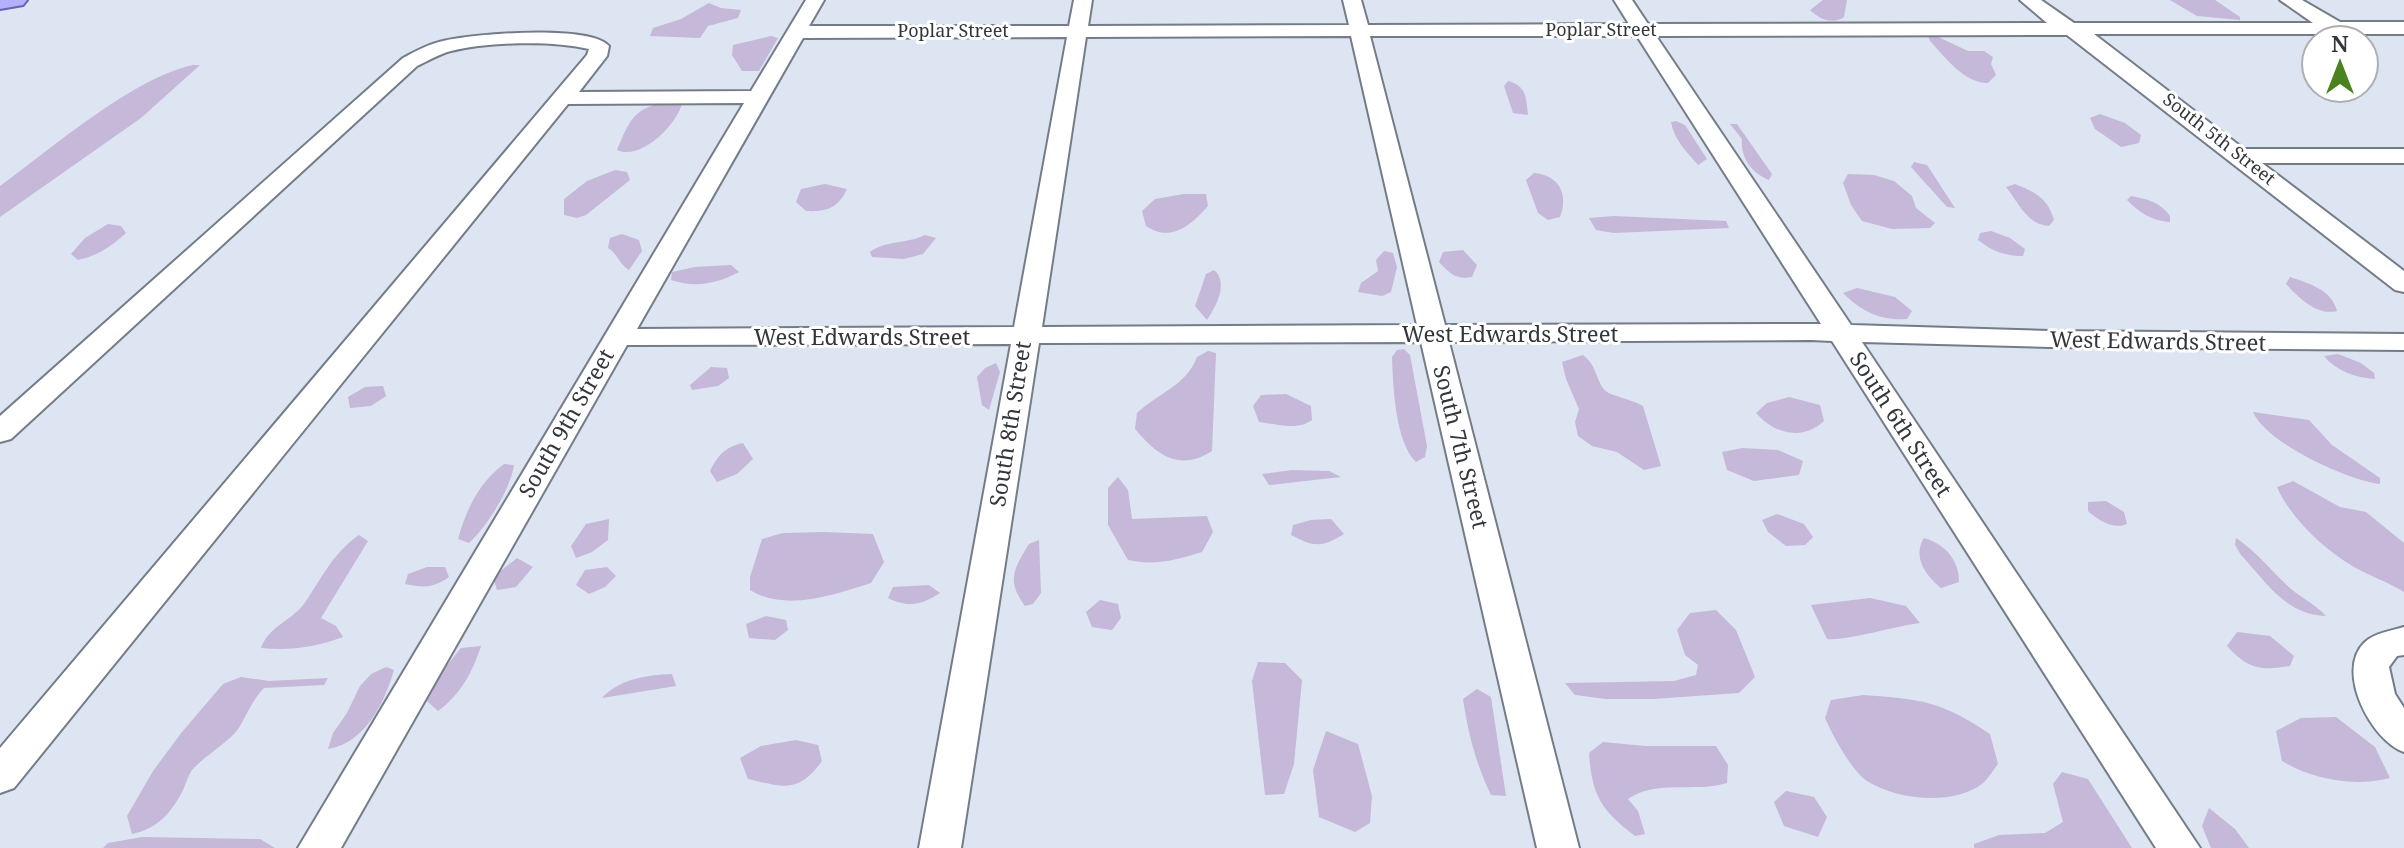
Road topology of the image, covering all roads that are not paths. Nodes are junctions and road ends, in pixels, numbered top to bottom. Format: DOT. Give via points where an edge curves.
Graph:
graph roads {
  1 [pos="15,0"];
  2 [pos="815,0"];
  3 [pos="1083,0"];
  4 [pos="1352,0"];
  5 [pos="1623,0"];
  6 [pos="2029,0"];
  7 [pos="2289,0"];
  8 [pos="0,2"];
  9 [pos="2328,24"];
  10 [pos="2300,28"];
  11 [pos="2380,28"];
  12 [pos="2404,28"];
  13 [pos="1642,29"];
  14 [pos="2070,29"];
  15 [pos="1359,30"];
  16 [pos="1078,31"];
  17 [pos="797,32"];
  18 [pos="2380,38"];
  19 [pos="2390,44"];
  20 [pos="756,97"];
  21 [pos="562,98"];
  22 [pos="2242,156"];
  23 [pos="2404,156"];
  24 [pos="2404,284"];
  25 [pos="1433,334"];
  26 [pos="1842,334"];
  27 [pos="616,337"];
  28 [pos="1024,337"];
  29 [pos="2404,342"];
  30 [pos="0,432"];
  31 [pos="2404,641"];
  32 [pos="2404,736"];
  33 [pos="0,776"];
  34 [pos="319,848"];
  35 [pos="940,848"];
  36 [pos="1558,848"];
  37 [pos="2179,848"];
  1 -- 8 [label="main road"];
  2 -- 17 [label="street, South 9th Street"];
  3 -- 16 [label="street, South 8th Street"];
  4 -- 15 [label="street, South 7th Street"];
  5 -- 13 [label="street, South 6th Street"];
  6 -- 14 [label="street, South 5th Street"];
  7 -- 9 [label="street"];
  10 -- 14 [label="street, Poplar Street"];
  11 -- 12 [label="street, Poplar Street"];
  13 -- 14 [label="street, Poplar Street"];
  13 -- 15 [label="street, Poplar Street"];
  13 -- 26 [label="street, South 6th Street"];
  14 -- 22 [label="street, South 5th Street"];
  15 -- 16 [label="street, Poplar Street"];
  15 -- 25 [label="street, South 7th Street"];
  16 -- 17 [label="street, Poplar Street"];
  16 -- 28 [label="street, South 8th Street"];
  17 -- 20 [label="street, South 9th Street"];
  18 -- 19 [label="street"];
  20 -- 21 [label="street"];
  20 -- 27 [label="street, South 9th Street"];
  21 -- 30 [label="street" via="597,56 599,46 575,41 463,43 410,62"];
  21 -- 33 [label="street"];
  22 -- 23 [label="street"];
  22 -- 24 [label="street, South 5th Street"];
  25 -- 26 [label="street, West Edwards Street"];
  25 -- 28 [label="street, West Edwards Street"];
  25 -- 36 [label="street, South 7th Street"];
  26 -- 29 [label="street, West Edwards Street"];
  26 -- 37 [label="street, South 6th Street"];
  27 -- 28 [label="street, West Edwards Street"];
  27 -- 34 [label="street, South 9th Street"];
  28 -- 35 [label="street, South 8th Street"];
  31 -- 32 [label="street" via="2377,652 2371,687"];
}
